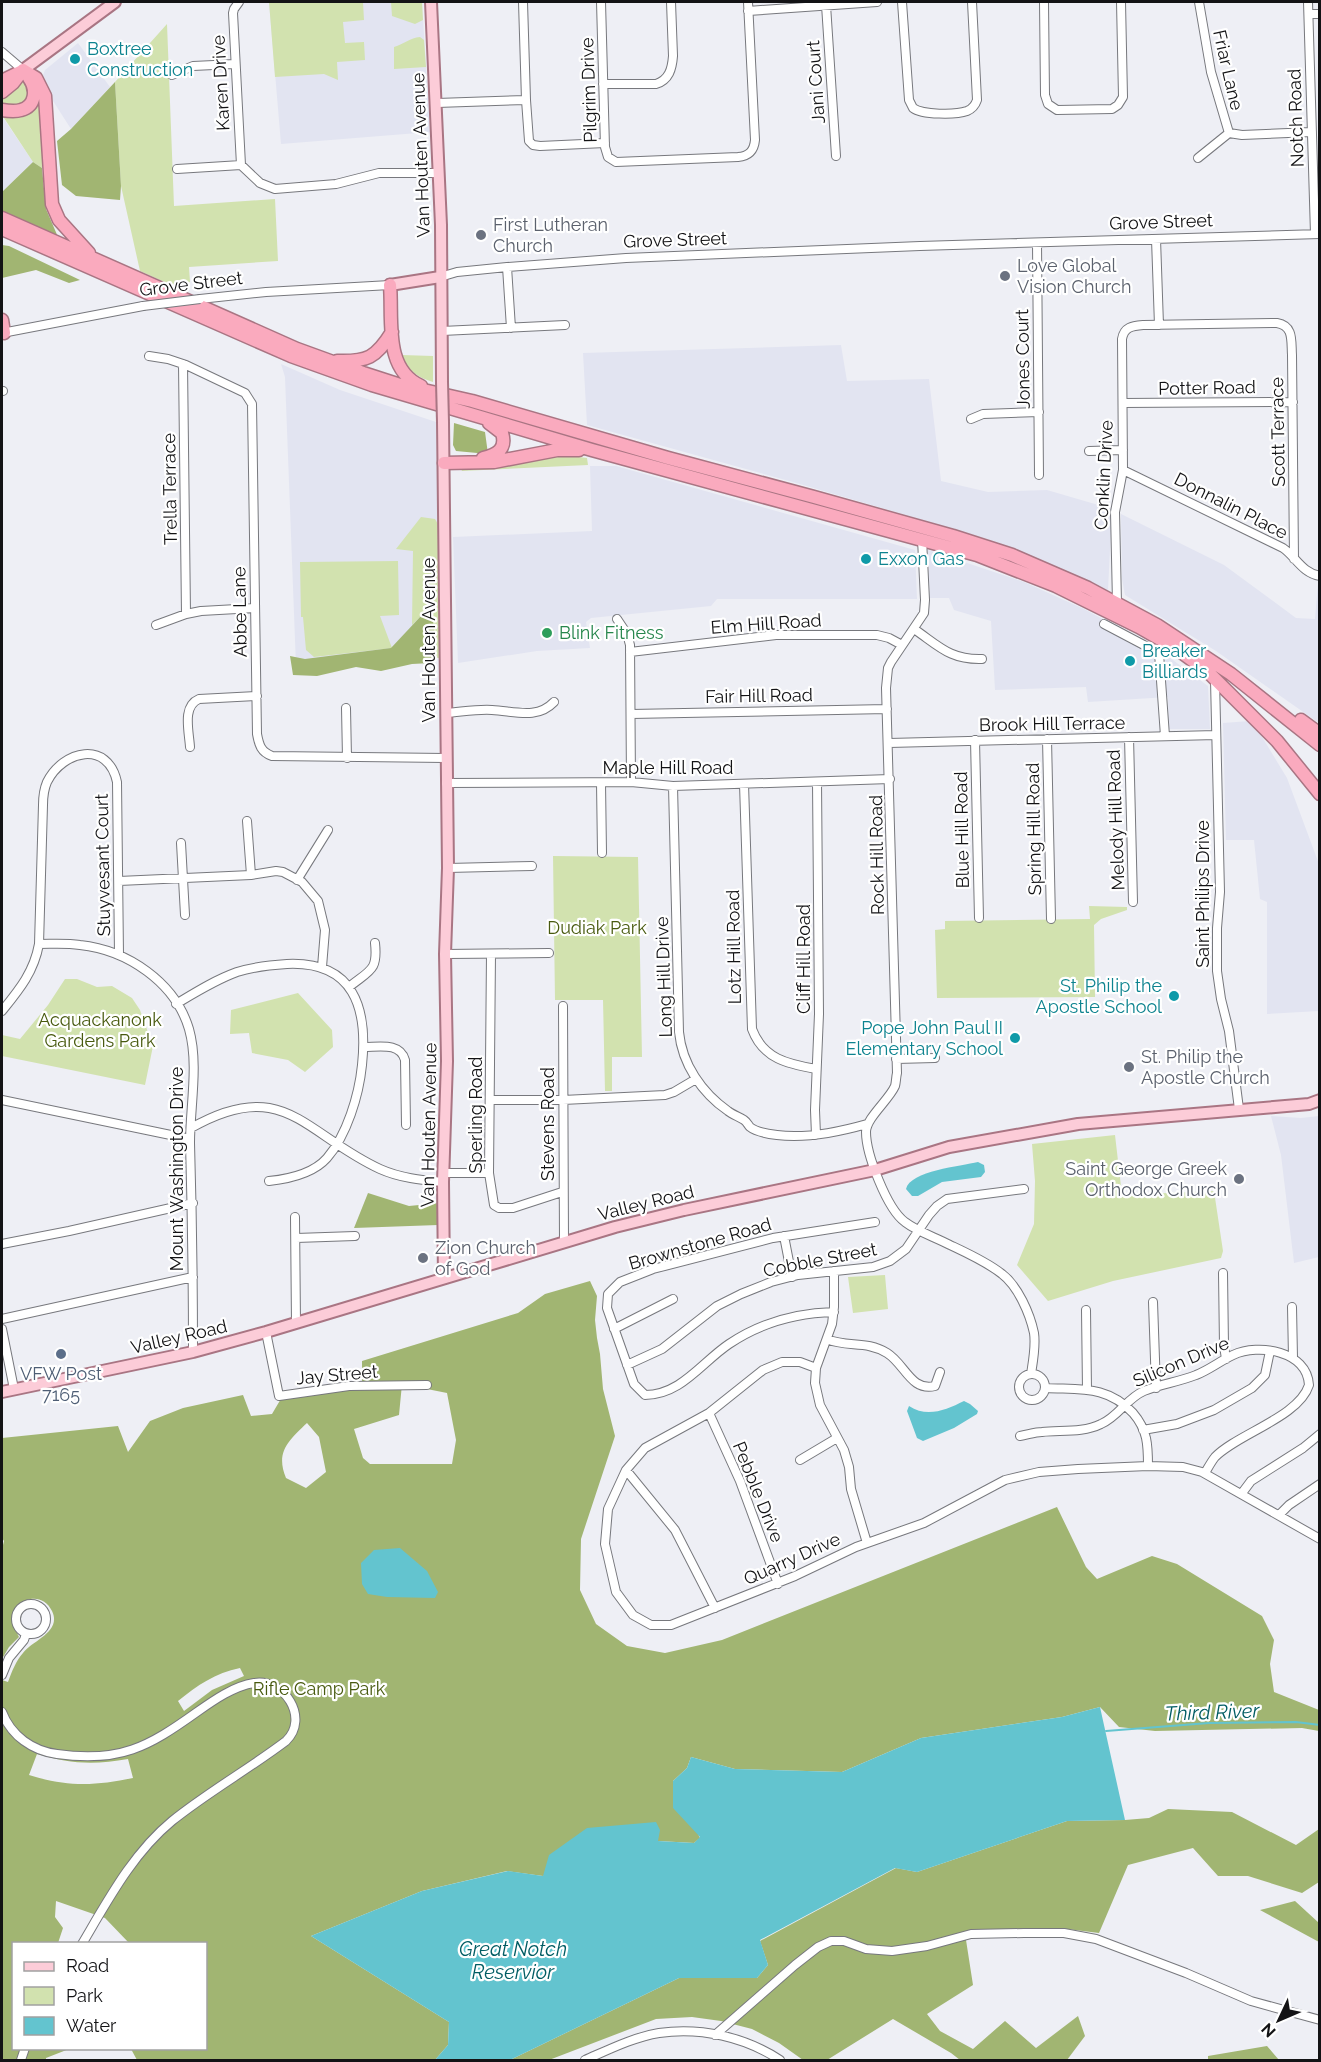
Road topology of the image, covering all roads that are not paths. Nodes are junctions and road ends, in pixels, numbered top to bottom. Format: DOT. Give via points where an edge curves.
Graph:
graph roads {
  1 [pos="115,2"];
  2 [pos="239,2"];
  3 [pos="431,2"];
  4 [pos="522,2"];
  5 [pos="601,2"];
  6 [pos="671,2"];
  7 [pos="747,2"];
  8 [pos="877,2"];
  9 [pos="902,2"];
  10 [pos="972,2"];
  11 [pos="1044,2"];
  12 [pos="1121,2"];
  13 [pos="1199,2"];
  14 [pos="1308,2"];
  15 [pos="826,5"];
  16 [pos="748,11"];
  17 [pos="1309,14"];
  18 [pos="1320,14"];
  19 [pos="2,52"];
  20 [pos="235,64"];
  21 [pos="23,70"];
  22 [pos="172,75"];
  23 [pos="2,81"];
  24 [pos="603,84"];
  25 [pos="1311,89"];
  26 [pos="1320,89"];
  27 [pos="2,92"];
  28 [pos="526,100"];
  29 [pos="436,103"];
  30 [pos="2,110"];
  31 [pos="1312,132"];
  32 [pos="1229,133"];
  33 [pos="605,143"];
  34 [pos="836,156"];
  35 [pos="1198,158"];
  36 [pos="241,165"];
  37 [pos="177,169"];
  38 [pos="440,173"];
  39 [pos="4,222"];
  40 [pos="1317,234"];
  41 [pos="2,236"];
  42 [pos="1156,239"];
  43 [pos="1037,243"];
  44 [pos="44,248"];
  45 [pos="99,261"];
  46 [pos="507,267"];
  47 [pos="441,277"];
  48 [pos="390,285"];
  49 [pos="2,320"];
  50 [pos="566,325"];
  51 [pos="1159,325"];
  52 [pos="511,328"];
  53 [pos="392,332"];
  54 [pos="442,332"];
  55 [pos="3,333"];
  56 [pos="149,356"];
  57 [pos="325,360"];
  58 [pos="183,364"];
  59 [pos="440,387"];
  60 [pos="1293,402"];
  61 [pos="1123,403"];
  62 [pos="1039,412"];
  63 [pos="477,417"];
  64 [pos="972,419"];
  65 [pos="592,450"];
  66 [pos="1123,450"];
  67 [pos="1089,451"];
  68 [pos="444,463"];
  69 [pos="465,463"];
  70 [pos="1123,470"];
  71 [pos="1039,475"];
  72 [pos="922,539"];
  73 [pos="1294,559"];
  74 [pos="1320,576"];
  75 [pos="1117,603"];
  76 [pos="255,608"];
  77 [pos="186,614"];
  78 [pos="616,619"];
  79 [pos="1104,624"];
  80 [pos="156,625"];
  81 [pos="914,629"];
  82 [pos="902,645"];
  83 [pos="630,652"];
  84 [pos="982,659"];
  85 [pos="1215,678"];
  86 [pos="257,696"];
  87 [pos="554,702"];
  88 [pos="346,708"];
  89 [pos="887,709"];
  90 [pos="446,713"];
  91 [pos="631,714"];
  92 [pos="1216,735"];
  93 [pos="1165,736"];
  94 [pos="1129,737"];
  95 [pos="1317,738"];
  96 [pos="1047,739"];
  97 [pos="975,740"];
  98 [pos="889,743"];
  99 [pos="190,747"];
  100 [pos="346,758"];
  101 [pos="446,758"];
  102 [pos="890,779"];
  103 [pos="631,782"];
  104 [pos="817,782"];
  105 [pos="446,783"];
  106 [pos="601,783"];
  107 [pos="744,784"];
  108 [pos="673,786"];
  109 [pos="1320,794"];
  110 [pos="247,821"];
  111 [pos="328,830"];
  112 [pos="181,843"];
  113 [pos="602,853"];
  114 [pos="532,866"];
  115 [pos="448,868"];
  116 [pos="251,875"];
  117 [pos="182,878"];
  118 [pos="297,879"];
  119 [pos="119,881"];
  120 [pos="1133,902"];
  121 [pos="185,915"];
  122 [pos="979,918"];
  123 [pos="1051,919"];
  124 [pos="375,943"];
  125 [pos="39,944"];
  126 [pos="549,953"];
  127 [pos="445,954"];
  128 [pos="491,954"];
  129 [pos="119,955"];
  130 [pos="322,967"];
  131 [pos="349,987"];
  132 [pos="176,1004"];
  133 [pos="563,1006"];
  134 [pos="2,1011"];
  135 [pos="364,1047"];
  136 [pos="935,1058"];
  137 [pos="896,1059"];
  138 [pos="816,1069"];
  139 [pos="696,1079"];
  140 [pos="2,1100"];
  141 [pos="491,1100"];
  142 [pos="563,1100"];
  143 [pos="1316,1104"];
  144 [pos="1239,1109"];
  145 [pos="867,1124"];
  146 [pos="406,1125"];
  147 [pos="191,1128"];
  148 [pos="816,1135"];
  149 [pos="190,1139"];
  150 [pos="336,1143"];
  151 [pos="874,1170"];
  152 [pos="489,1173"];
  153 [pos="443,1178"];
  154 [pos="269,1181"];
  155 [pos="1024,1188"];
  156 [pos="562,1192"];
  157 [pos="193,1203"];
  158 [pos="295,1217"];
  159 [pos="875,1222"];
  160 [pos="919,1230"];
  161 [pos="355,1236"];
  162 [pos="784,1236"];
  163 [pos="296,1238"];
  164 [pos="564,1242"];
  165 [pos="2,1244"];
  166 [pos="834,1271"];
  167 [pos="1223,1273"];
  168 [pos="193,1277"];
  169 [pos="792,1277"];
  170 [pos="444,1278"];
  171 [pos="673,1299"];
  172 [pos="1153,1302"];
  173 [pos="1292,1307"];
  174 [pos="1086,1310"];
  175 [pos="834,1312"];
  176 [pos="2,1319"];
  177 [pos="296,1323"];
  178 [pos="2,1329"];
  179 [pos="614,1329"];
  180 [pos="266,1332"];
  181 [pos="827,1339"];
  182 [pos="193,1352"];
  183 [pos="1270,1352"];
  184 [pos="1293,1358"];
  185 [pos="1226,1359"];
  186 [pos="627,1365"];
  187 [pos="816,1368"];
  188 [pos="940,1372"];
  189 [pos="1031,1374"];
  190 [pos="427,1385"];
  191 [pos="1046,1388"];
  192 [pos="1156,1388"];
  193 [pos="14,1389"];
  194 [pos="1087,1390"];
  195 [pos="2,1392"];
  196 [pos="1126,1406"];
  197 [pos="709,1413"];
  198 [pos="1143,1430"];
  199 [pos="1320,1434"];
  200 [pos="1020,1436"];
  201 [pos="837,1438"];
  202 [pos="800,1460"];
  203 [pos="1148,1466"];
  204 [pos="626,1470"];
  205 [pos="1205,1473"];
  206 [pos="1320,1484"];
  207 [pos="1242,1493"];
  208 [pos="1279,1515"];
  209 [pos="1319,1538"];
  210 [pos="867,1543"];
  211 [pos="778,1584"];
  212 [pos="715,1608"];
  213 [pos="26,1634"];
  214 [pos="2,1675"];
  215 [pos="2,1712"];
  216 [pos="83,1942"];
  217 [pos="1320,2020"];
  218 [pos="715,2035"];
  219 [pos="585,2061"];
  220 [pos="780,2061"];
  1 -- 21 [label="main road"];
  2 -- 20 [label="street, Karen Drive" via="233,14"];
  3 -- 29 [label="main road, Van Houten Avenue"];
  4 -- 28 [label="street"];
  5 -- 24 [label="street, Pilgrim Drive"];
  6 -- 24 [label="street" via="673,65 667,77 656,84"];
  7 -- 16 [label="street"];
  8 -- 15 [label="street"];
  9 -- 10 [label="street" via="909,93 911,105 919,113 964,112 975,105"];
  11 -- 12 [label="street" via="1046,95 1048,104 1057,110 1112,109 1121,102"];
  13 -- 32 [label="street, Friar Lane" via="1211,72"];
  14 -- 17 [label="street, Notch Road"];
  15 -- 16 [label="street"];
  15 -- 34 [label="street, Jani Court"];
  16 -- 33 [label="street, Pilgrim Drive" via="755,140 750,153 616,162 608,157"];
  17 -- 18 [label="street"];
  17 -- 25 [label="street, Notch Road"];
  19 -- 21 [label="street"];
  20 -- 22 [label="street" via="193,66"];
  20 -- 36 [label="street, Karen Drive"];
  21 -- 23 [label="highway"];
  21 -- 27 [label="highway"];
  21 -- 30 [label="highway" via="33,85 33,100 22,110"];
  21 -- 45 [label="highway" via="36,78 45,96 52,204 58,220"];
  24 -- 33 [label="street, Pilgrim Drive"];
  25 -- 26 [label="street"];
  25 -- 31 [label="street, Notch Road"];
  28 -- 29 [label="street"];
  28 -- 33 [label="street" via="528,135 533,145"];
  29 -- 38 [label="main road, Van Houten Avenue"];
  31 -- 32 [label="street, Friar Lane"];
  31 -- 40 [label="street, Notch Road"];
  32 -- 35 [label="street"];
  36 -- 37 [label="street"];
  36 -- 38 [label="street" via="260,183 275,189 336,184 378,173"];
  38 -- 47 [label="main road, Van Houten Avenue"];
  39 -- 44 [label="highway"];
  39 -- 45 [label="highway"];
  40 -- 42 [label="street, Grove Street"];
  41 -- 44 [label="highway"];
  42 -- 43 [label="street, Grove Street"];
  42 -- 51 [label="street"];
  43 -- 46 [label="street, Grove Street" via="626,258"];
  43 -- 62 [label="street, Jones Court"];
  44 -- 63 [label="highway" via="306,362"];
  45 -- 57 [label="highway"];
  46 -- 47 [label="street, Grove Street"];
  46 -- 52 [label="street"];
  47 -- 48 [label="main road, Grove Street"];
  47 -- 54 [label="main road, Van Houten Avenue"];
  48 -- 53 [label="highway"];
  48 -- 55 [label="street, Grove Street, bridge" via="266,292 143,306"];
  49 -- 55 [label="highway"];
  50 -- 52 [label="street"];
  51 -- 60 [label="street, Scott Terrace" via="1285,325 1290,332"];
  51 -- 61 [label="street, Conklin Drive" via="1129,327 1122,335"];
  52 -- 54 [label="street"];
  53 -- 57 [label="highway" via="372,357"];
  53 -- 59 [label="highway" via="402,372 416,384"];
  54 -- 59 [label="main road, Van Houten Avenue"];
  56 -- 58 [label="street, Abbe Lane"];
  57 -- 59 [label="highway" via="397,384"];
  58 -- 76 [label="street, Abbe Lane" via="245,393 252,404"];
  58 -- 77 [label="street, Trella Terrace"];
  59 -- 68 [label="main road, Van Houten Avenue, bridge"];
  59 -- 75 [label="highway" via="999,550"];
  60 -- 61 [label="street, Potter Road"];
  60 -- 73 [label="street, Scott Terrace"];
  61 -- 66 [label="street, Conklin Drive"];
  62 -- 64 [label="street" via="983,414"];
  62 -- 71 [label="street, Jones Court"];
  63 -- 65 [label="highway"];
  63 -- 69 [label="highway" via="500,429 503,445 497,454"];
  65 -- 69 [label="highway" via="565,449 494,462"];
  65 -- 72 [label="highway"];
  66 -- 67 [label="street"];
  66 -- 70 [label="street, Conklin Drive"];
  68 -- 69 [label="highway"];
  68 -- 90 [label="main road, Van Houten Avenue"];
  70 -- 73 [label="street, Donnalin Place" via="1282,548"];
  70 -- 75 [label="street, Conklin Drive" via="1115,512"];
  72 -- 81 [label="street, Rock Hill Road" via="924,613"];
  72 -- 85 [label="highway" via="977,555 1056,586 1168,644"];
  73 -- 74 [label="street, Donnalin Place" via="1308,573"];
  75 -- 95 [label="highway" via="1265,693"];
  76 -- 77 [label="street"];
  76 -- 86 [label="street, Abbe Lane"];
  77 -- 80 [label="street"];
  78 -- 83 [label="street" via="627,634"];
  79 -- 93 [label="street" via="1159,653"];
  81 -- 82 [label="street, Rock Hill Road"];
  81 -- 84 [label="street" via="955,657"];
  82 -- 83 [label="street, Elm Hill Road" via="877,635 795,634"];
  82 -- 89 [label="street, Rock Hill Road" via="888,668"];
  83 -- 91 [label="street"];
  85 -- 92 [label="street, Saint Philips Drive"];
  85 -- 109 [label="highway" via="1277,741"];
  86 -- 99 [label="street" via="193,701 189,711"];
  86 -- 100 [label="street, Abbe Lane" via="259,745 268,755"];
  87 -- 90 [label="street" via="541,712"];
  88 -- 100 [label="street"];
  89 -- 91 [label="street, Fair Hill Road"];
  89 -- 98 [label="street, Rock Hill Road"];
  90 -- 101 [label="main road, Van Houten Avenue"];
  91 -- 103 [label="street"];
  92 -- 93 [label="street, Brook Hill Terrace"];
  92 -- 144 [label="street, Saint Philips Drive" via="1220,892 1217,971"];
  93 -- 94 [label="street, Brook Hill Terrace"];
  94 -- 96 [label="street, Brook Hill Terrace"];
  94 -- 120 [label="street, Melody Hill Road"];
  96 -- 97 [label="street, Brook Hill Terrace"];
  96 -- 123 [label="street, Spring Hill Road"];
  97 -- 98 [label="street, Brook Hill Terrace"];
  97 -- 122 [label="street, Blue Hill Road"];
  98 -- 102 [label="street, Rock Hill Road"];
  100 -- 101 [label="street, Abbe Lane"];
  101 -- 105 [label="main road, Van Houten Avenue"];
  102 -- 104 [label="street, Maple Hill Road"];
  102 -- 137 [label="street, Rock Hill Road"];
  103 -- 106 [label="street, Maple Hill Road"];
  103 -- 108 [label="street, Maple Hill Road"];
  104 -- 107 [label="street, Maple Hill Road"];
  104 -- 138 [label="street, Cliff Hill Road"];
  105 -- 106 [label="street, Maple Hill Road"];
  105 -- 115 [label="main road, Van Houten Avenue"];
  106 -- 113 [label="street"];
  107 -- 108 [label="street, Maple Hill Road"];
  107 -- 138 [label="street, Lotz Hill Road" via="752,1029 775,1059"];
  108 -- 139 [label="street, Long Hill Drive" via="679,1032"];
  110 -- 116 [label="street"];
  111 -- 118 [label="street"];
  112 -- 117 [label="street"];
  114 -- 115 [label="street"];
  115 -- 127 [label="main road, Van Houten Avenue"];
  116 -- 117 [label="street"];
  116 -- 118 [label="street" via="276,871"];
  117 -- 119 [label="street"];
  117 -- 121 [label="street"];
  118 -- 130 [label="street" via="308,886 323,918"];
  119 -- 125 [label="street, Stuyvesant Court" via="114,769 97,754 76,756 55,771 43,798"];
  119 -- 129 [label="street, Stuyvesant Court"];
  124 -- 131 [label="street" via="374,967"];
  125 -- 129 [label="street, Mount Washington Drive" via="81,945"];
  125 -- 134 [label="street, Stuyvesant Court" via="27,980"];
  126 -- 128 [label="street"];
  127 -- 128 [label="street"];
  127 -- 153 [label="main road, Van Houten Avenue"];
  128 -- 141 [label="street, Sperling Road"];
  129 -- 132 [label="street, Mount Washington Drive" via="152,975"];
  130 -- 131 [label="street"];
  130 -- 132 [label="street" via="297,964 240,971"];
  131 -- 135 [label="street" via="363,1019"];
  132 -- 147 [label="street, Mount Washington Drive" via="189,1030"];
  133 -- 142 [label="street, Stevens Road"];
  135 -- 146 [label="street" via="395,1047 402,1052"];
  135 -- 150 [label="street" via="357,1096"];
  136 -- 137 [label="street"];
  137 -- 145 [label="street, Rock Hill Road" via="895,1087"];
  138 -- 148 [label="street, Cliff Hill Road"];
  139 -- 142 [label="street" via="665,1095"];
  139 -- 148 [label="street, Long Hill Drive" via="711,1097 751,1128 776,1135"];
  140 -- 149 [label="street"];
  141 -- 142 [label="street"];
  141 -- 152 [label="street, Sperling Road"];
  142 -- 156 [label="street, Stevens Road"];
  143 -- 144 [label="main road, Valley Road"];
  144 -- 151 [label="main road, Valley Road" via="1078,1124 949,1147"];
  145 -- 148 [label="street, Long Hill Drive"];
  145 -- 151 [label="street"];
  147 -- 149 [label="street, Mount Washington Drive"];
  147 -- 150 [label="street" via="214,1115 266,1107 298,1118"];
  149 -- 157 [label="street, Mount Washington Drive"];
  150 -- 153 [label="street" via="392,1174"];
  150 -- 154 [label="street" via="317,1166 286,1179"];
  151 -- 160 [label="street" via="894,1212"];
  151 -- 164 [label="main road, Valley Road" via="684,1210"];
  152 -- 153 [label="street"];
  152 -- 156 [label="street, Sperling Road" via="494,1205 499,1208 513,1208"];
  153 -- 170 [label="main road, Van Houten Avenue"];
  155 -- 160 [label="street, Cobble Street" via="947,1199"];
  156 -- 164 [label="street, Stevens Road"];
  157 -- 165 [label="street"];
  157 -- 168 [label="street, Mount Washington Drive"];
  158 -- 163 [label="street"];
  159 -- 162 [label="street, Brownstone Road"];
  160 -- 166 [label="street, Cobble Street" via="906,1249 890,1261 873,1268"];
  160 -- 189 [label="street" via="1003,1274 1016,1291 1034,1334"];
  161 -- 163 [label="street"];
  162 -- 169 [label="street"];
  162 -- 179 [label="street, Brownstone Road" via="653,1269 620,1282 608,1294 607,1308"];
  163 -- 177 [label="street"];
  164 -- 170 [label="main road, Valley Road"];
  166 -- 169 [label="street, Cobble Street"];
  166 -- 175 [label="street"];
  167 -- 185 [label="street"];
  168 -- 176 [label="street"];
  168 -- 182 [label="street, Mount Washington Drive"];
  169 -- 186 [label="street, Cobble Street" via="717,1306 662,1349"];
  170 -- 177 [label="main road, Valley Road"];
  171 -- 179 [label="street"];
  172 -- 192 [label="street"];
  173 -- 184 [label="street"];
  174 -- 194 [label="street"];
  175 -- 181 [label="street"];
  175 -- 186 [label="street, Brownstone Road" via="810,1312 750,1332 676,1386 656,1395 645,1395 633,1384"];
  177 -- 180 [label="main road, Valley Road"];
  178 -- 193 [label="street"];
  179 -- 186 [label="street, Brownstone Road"];
  180 -- 182 [label="main road, Valley Road"];
  180 -- 190 [label="street, Jay Street" via="279,1396 350,1386"];
  181 -- 187 [label="street"];
  181 -- 188 [label="street" via="839,1344 873,1346 889,1354 917,1384 926,1388 935,1386"];
  182 -- 193 [label="main road, Valley Road"];
  183 -- 184 [label="street, Silicon Drive"];
  183 -- 185 [label="street, Silicon Drive" via="1255,1350"];
  183 -- 198 [label="street" via="1265,1375 1252,1388 1214,1410 1177,1424"];
  184 -- 205 [label="street" via="1305,1368 1309,1385 1306,1393 1267,1424 1225,1449"];
  185 -- 192 [label="street, Silicon Drive"];
  187 -- 197 [label="street, Quarry Drive" via="800,1362 782,1362 763,1370"];
  187 -- 201 [label="street" via="820,1405"];
  189 -- 191 [label="street" via="1042,1378"];
  189 -- 191 [label="street" via="1019,1385 1023,1398 1036,1400"];
  191 -- 194 [label="street"];
  192 -- 196 [label="street, Silicon Drive" via="1143,1391"];
  193 -- 195 [label="main road, Valley Road"];
  194 -- 196 [label="street" via="1107,1393"];
  196 -- 198 [label="street"];
  196 -- 200 [label="street, Silicon Drive" via="1101,1425"];
  197 -- 204 [label="street, Quarry Drive" via="645,1449"];
  197 -- 211 [label="street, Pebble Drive" via="740,1480"];
  198 -- 203 [label="street"];
  199 -- 207 [label="street" via="1251,1481"];
  201 -- 202 [label="street"];
  201 -- 210 [label="street" via="847,1459"];
  203 -- 205 [label="street, Quarry Drive" via="1183,1467"];
  203 -- 210 [label="street, Quarry Drive" via="1039,1472 1005,1480 924,1523"];
  204 -- 212 [label="street" via="675,1530"];
  204 -- 212 [label="street, Quarry Drive" via="608,1509 605,1544 616,1592 633,1615 651,1625 671,1625"];
  205 -- 207 [label="street, Quarry Drive"];
  206 -- 208 [label="street"];
  207 -- 208 [label="street, Quarry Drive"];
  208 -- 209 [label="street, Quarry Drive"];
  210 -- 211 [label="street, Quarry Drive"];
  211 -- 212 [label="street, Quarry Drive"];
  213 -- 213 [label="street" via="39,1633 46,1625 45,1612 38,1605 26,1605 18,1612 18,1627"];
  213 -- 214 [label="street"];
  215 -- 216 [label="street" via="14,1733 31,1745 53,1754 88,1757 124,1754 152,1742 209,1703 255,1683 276,1686 295,1710 291,1736 172,1821 147,1846 125,1873"];
  217 -- 218 [label="street" via="1251,2001 1096,1939 1035,1932 971,1935 892,1951 831,1941 795,1965"];
  218 -- 219 [label="street" via="658,2033"];
  218 -- 220 [label="street" via="747,2043"];
}
